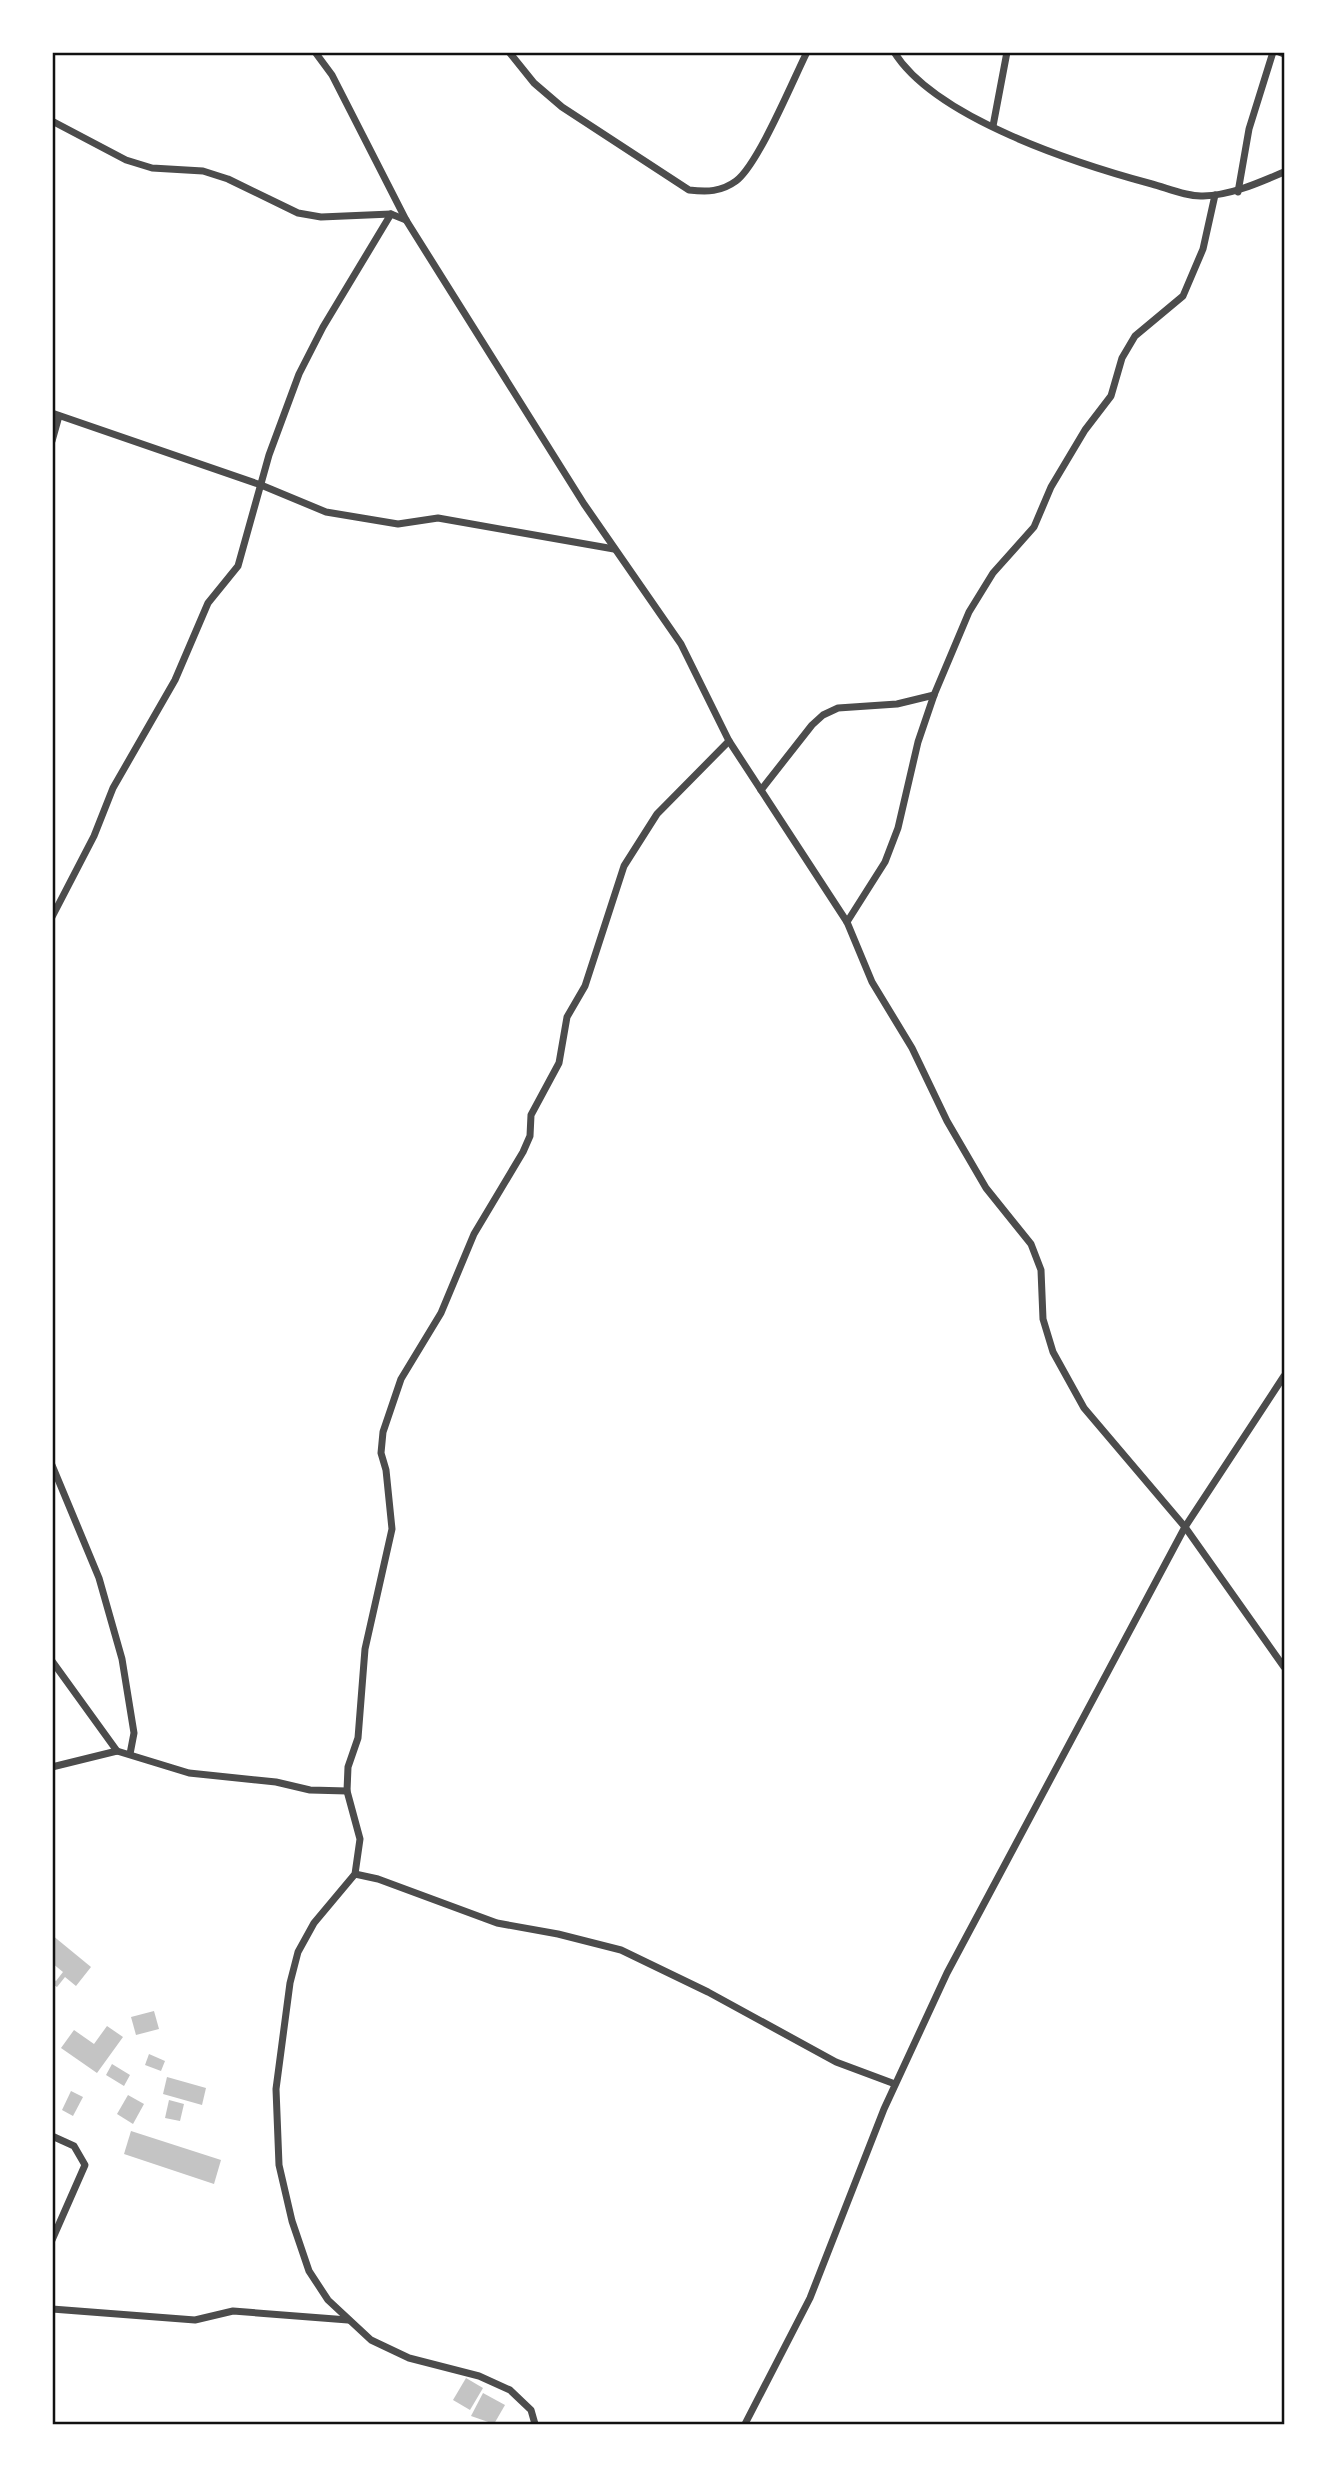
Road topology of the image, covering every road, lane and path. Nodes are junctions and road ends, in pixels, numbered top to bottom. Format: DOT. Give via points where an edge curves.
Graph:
graph roads {
  1 [pos="315,52"];
  2 [pos="509,52"];
  3 [pos="807,52"];
  4 [pos="894,52"];
  5 [pos="1007,52"];
  6 [pos="1273,52"];
  7 [pos="1279,52"];
  8 [pos="1284,54"];
  9 [pos="52,121"];
  10 [pos="993,126"];
  11 [pos="1284,172"];
  12 [pos="1238,191"];
  13 [pos="1215,195"];
  14 [pos="391,214"];
  15 [pos="406,220"];
  16 [pos="55,414"];
  17 [pos="52,441"];
  18 [pos="261,485"];
  19 [pos="614,549"];
  20 [pos="934,695"];
  21 [pos="729,741"];
  22 [pos="761,790"];
  23 [pos="52,917"];
  24 [pos="847,922"];
  25 [pos="1284,1376"];
  26 [pos="52,1465"];
  27 [pos="1185,1527"];
  28 [pos="52,1661"];
  29 [pos="1284,1667"];
  30 [pos="117,1751"];
  31 [pos="130,1754"];
  32 [pos="52,1767"];
  33 [pos="347,1791"];
  34 [pos="355,1874"];
  35 [pos="895,2084"];
  36 [pos="52,2136"];
  37 [pos="52,2240"];
  38 [pos="52,2309"];
  39 [pos="348,2320"];
  40 [pos="535,2424"];
  41 [pos="745,2424"];
  1 -- 15 [label="street" via="332,75"];
  2 -- 3 [label="street" via="534,83 562,107 689,190 710,193 738,180 751,163"];
  4 -- 10 [label="street" via="938,95"];
  5 -- 10 [label="street"];
  6 -- 12 [label="street" via="1249,129"];
  7 -- 8 [label="street"];
  9 -- 14 [label="street" via="126,160 152,168 203,171 298,213 321,217"];
  10 -- 13 [label="street" via="1129,177 1201,197"];
  11 -- 12 [label="street"];
  12 -- 13 [label="street"];
  13 -- 20 [label="street" via="1203,249 1182,296 1135,336 1122,358 1111,396 1051,487 1034,527 993,573 970,611"];
  14 -- 15 [label="street"];
  14 -- 18 [label="street" via="299,374"];
  15 -- 19 [label="street"];
  16 -- 17 [label="street"];
  16 -- 18 [label="street"];
  18 -- 19 [label="street" via="314,508 364,520 398,524 438,518"];
  18 -- 23 [label="street" via="238,566 208,603 175,680 113,788"];
  19 -- 21 [label="street" via="681,644"];
  20 -- 22 [label="street" via="897,704 838,708 823,715"];
  20 -- 24 [label="street" via="885,862"];
  21 -- 22 [label="street"];
  21 -- 33 [label="street" via="657,814 624,866 585,986 567,1017 559,1063 531,1115 530,1136 474,1234 441,1312 401,1379 380,1443 392,1529 365,1649 362,1709"];
  22 -- 24 [label="street"];
  24 -- 27 [label="street" via="872,982 912,1048 947,1121 986,1188 1031,1244 1041,1270 1043,1319 1053,1352 1078,1397"];
  25 -- 27 [label="street"];
  26 -- 31 [label="street" via="99,1578 122,1659 134,1733"];
  27 -- 29 [label="street"];
  27 -- 35 [label="street" via="947,1973"];
  28 -- 30 [label="street"];
  30 -- 31 [label="street"];
  30 -- 32 [label="street"];
  31 -- 33 [label="street" via="189,1773"];
  33 -- 34 [label="street" via="360,1839"];
  34 -- 35 [label="street" via="497,1923 621,1950 836,2062"];
  34 -- 39 [label="street" via="314,1923 298,1952 276,2089 279,2165 292,2221 309,2271"];
  35 -- 41 [label="street" via="810,2298"];
  36 -- 37 [label="street" via="74,2146 85,2165"];
  38 -- 39 [label="street" via="195,2320 233,2311"];
  39 -- 40 [label="street" via="371,2340 410,2358 479,2376 510,2390 531,2410"];
}
